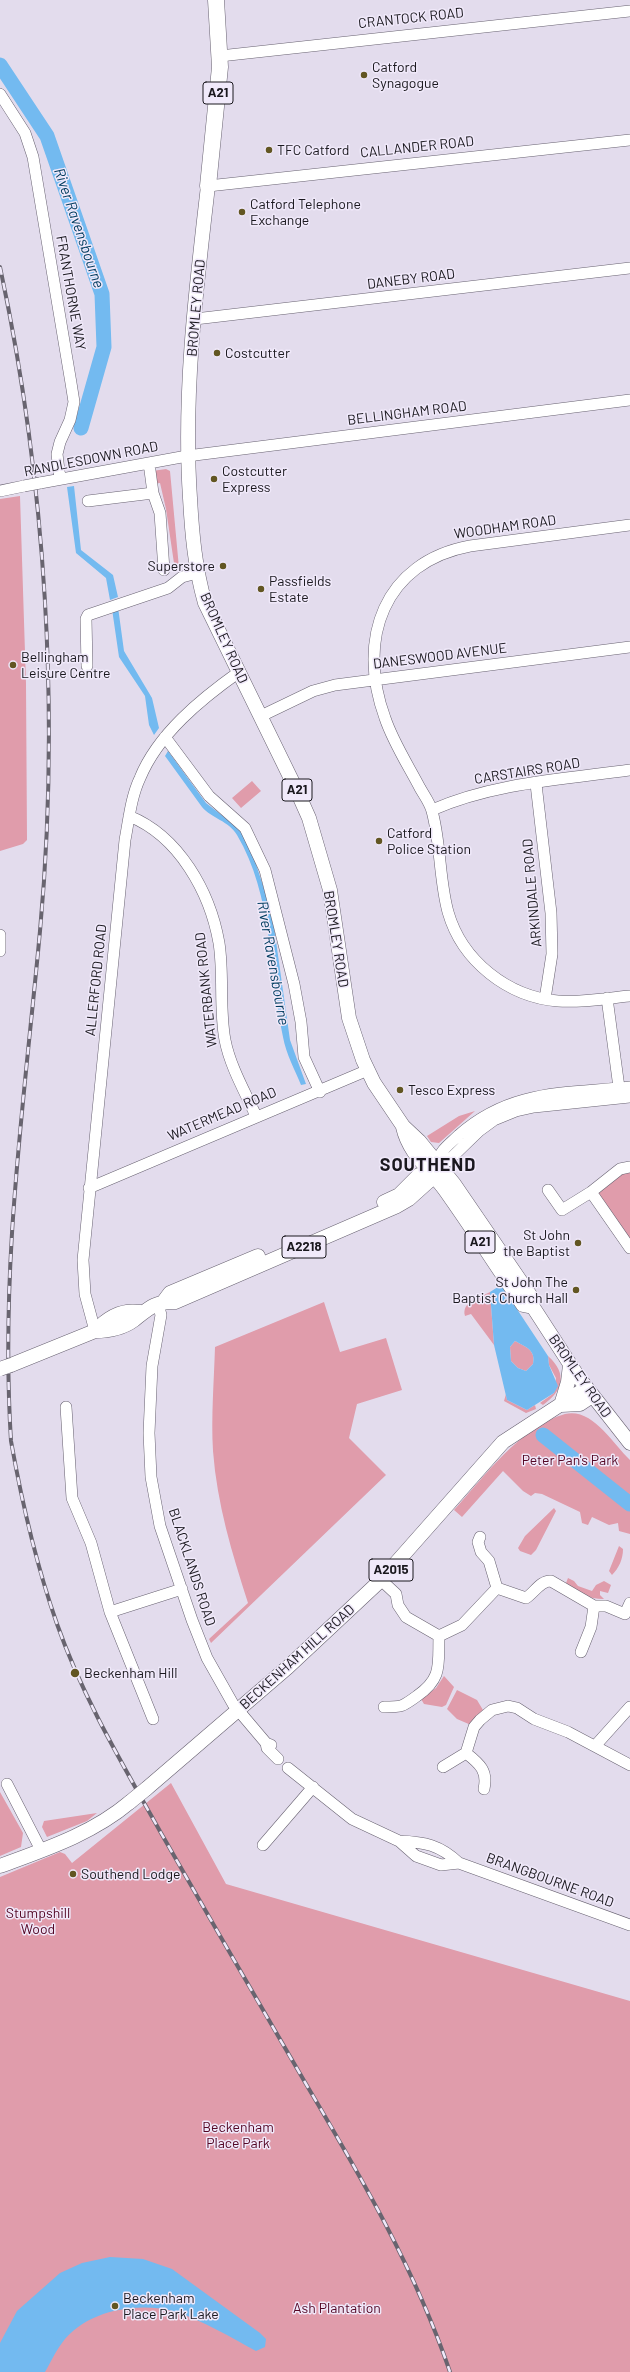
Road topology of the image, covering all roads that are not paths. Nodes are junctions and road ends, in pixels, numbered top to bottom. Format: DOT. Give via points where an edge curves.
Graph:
graph roads {
  1 [pos="216,0"];
  2 [pos="630,11"];
  3 [pos="220,56"];
  4 [pos="0,94"];
  5 [pos="630,140"];
  6 [pos="208,186"];
  7 [pos="630,268"];
  8 [pos="195,319"];
  9 [pos="630,400"];
  10 [pos="187,456"];
  11 [pos="149,463"];
  12 [pos="60,479"];
  13 [pos="0,491"];
  14 [pos="153,493"];
  15 [pos="88,501"];
  16 [pos="630,526"];
  17 [pos="164,570"];
  18 [pos="197,573"];
  19 [pos="630,647"];
  20 [pos="86,666"];
  21 [pos="239,672"];
  22 [pos="377,679"];
  23 [pos="261,716"];
  24 [pos="165,737"];
  25 [pos="630,770"];
  26 [pos="536,784"];
  27 [pos="432,810"];
  28 [pos="129,816"];
  29 [pos="0,935"];
  30 [pos="0,951"];
  31 [pos="630,996"];
  32 [pos="607,998"];
  33 [pos="545,999"];
  34 [pos="368,1070"];
  35 [pos="320,1092"];
  36 [pos="625,1093"];
  37 [pos="256,1116"];
  38 [pos="630,1167"];
  39 [pos="433,1168"];
  40 [pos="89,1188"];
  41 [pos="548,1190"];
  42 [pos="591,1192"];
  43 [pos="630,1248"];
  44 [pos="161,1303"];
  45 [pos="95,1331"];
  46 [pos="570,1365"];
  47 [pos="5,1367"];
  48 [pos="589,1392"];
  49 [pos="561,1405"];
  50 [pos="66,1407"];
  51 [pos="630,1443"];
  52 [pos="480,1537"];
  53 [pos="381,1580"];
  54 [pos="497,1588"];
  55 [pos="182,1589"];
  56 [pos="630,1603"];
  57 [pos="594,1606"];
  58 [pos="110,1612"];
  59 [pos="439,1636"];
  60 [pos="581,1652"];
  61 [pos="384,1707"];
  62 [pos="630,1707"];
  63 [pos="238,1710"];
  64 [pos="153,1719"];
  65 [pos="595,1746"];
  66 [pos="466,1753"];
  67 [pos="278,1759"];
  68 [pos="630,1764"];
  69 [pos="443,1767"];
  70 [pos="291,1769"];
  71 [pos="7,1784"];
  72 [pos="313,1787"];
  73 [pos="484,1790"];
  74 [pos="263,1844"];
  75 [pos="41,1850"];
  76 [pos="0,1866"];
  77 [pos="630,1925"];
  1 -- 3 [label="highway, BROMLEY ROAD / A21"];
  2 -- 3 [label="street, CRANTOCK ROAD" via="345,40"];
  3 -- 6 [label="highway, BROMLEY ROAD / A21"];
  4 -- 12 [label="street, FRANTHORNE WAY" via="25,133 32,158 70,376 74,402 57,454"];
  5 -- 6 [label="street, CALLANDER ROAD"];
  6 -- 8 [label="main road, BROMLEY ROAD / A21"];
  7 -- 8 [label="street, DANEBY ROAD"];
  8 -- 10 [label="main road, BROMLEY ROAD / A21" via="188,399"];
  9 -- 10 [label="street, BELLINGHAM ROAD"];
  10 -- 11 [label="street, RANDLESDOWN ROAD"];
  10 -- 18 [label="main road, BROMLEY ROAD / A21" via="192,539"];
  11 -- 12 [label="street, RANDLESDOWN ROAD"];
  11 -- 14 [label="street"];
  12 -- 13 [label="street, RANDLESDOWN ROAD, bridge"];
  14 -- 15 [label="street"];
  14 -- 17 [label="street" via="160,513"];
  16 -- 22 [label="street, WOODHAM ROAD" via="470,546 453,549 427,560 396,587 382,612 376,638"];
  18 -- 20 [label="street" via="182,576 168,588 88,615"];
  18 -- 21 [label="main road, BROMLEY ROAD / A21" via="205,603"];
  19 -- 22 [label="street, DANESWOOD AVENUE"];
  21 -- 23 [label="main road, BROMLEY ROAD / A21"];
  21 -- 24 [label="street, ALLERFORD ROAD" via="198,705"];
  22 -- 23 [label="street, DANESWOOD AVENUE" via="323,687"];
  22 -- 27 [label="street, WOODHAM ROAD" via="385,718"];
  23 -- 34 [label="main road, BROMLEY ROAD / A21" via="300,797 314,833 333,905 349,1018 357,1046"];
  24 -- 28 [label="street, ALLERFORD ROAD" via="140,777"];
  24 -- 35 [label="street" via="209,796 244,828 265,870 294,984 304,1057"];
  25 -- 26 [label="street, CARSTAIRS ROAD"];
  26 -- 27 [label="street, CARSTAIRS ROAD" via="477,794"];
  26 -- 33 [label="street, ARKINDALE ROAD" via="552,954"];
  27 -- 33 [label="street, WOODHAM ROAD" via="448,911 462,943 476,962 494,977 520,992"];
  28 -- 37 [label="street, WATERBANK ROAD" via="139,820 173,847 186,862 207,902 219,943 225,1041"];
  28 -- 40 [label="street, ALLERFORD ROAD"];
  29 -- 30 [label="street"];
  31 -- 32 [label="street, WOODHAM ROAD"];
  32 -- 33 [label="street, WOODHAM ROAD" via="571,1001"];
  32 -- 36 [label="street"];
  34 -- 35 [label="street, WATERMEAD ROAD"];
  34 -- 39 [label="main road, BROMLEY ROAD / A21" via="403,1126 406,1141"];
  35 -- 37 [label="street, WATERMEAD ROAD"];
  36 -- 39 [label="street" via="532,1097 505,1105 473,1123 439,1154"];
  37 -- 40 [label="street, WATERMEAD ROAD"];
  38 -- 42 [label="street" via="620,1169"];
  39 -- 44 [label="main road, A2218" via="419,1175 379,1209 267,1257 170,1293"];
  39 -- 46 [label="main road, BROMLEY ROAD / A21" via="523,1305 533,1307"];
  40 -- 45 [label="street, ALLERFORD ROAD" via="83,1278"];
  41 -- 42 [label="street" via="562,1210"];
  42 -- 43 [label="street"];
  44 -- 45 [label="main road, A2218" via="140,1312 133,1320 115,1328"];
  44 -- 55 [label="street, BLACKLANDS ROAD" via="149,1397 151,1477 160,1526"];
  45 -- 47 [label="main road, A2218"];
  46 -- 48 [label="main road, BROMLEY ROAD / A21"];
  46 -- 49 [label="main road"];
  48 -- 49 [label="main road, BECKENHAM HILL ROAD / A2015" via="580,1404"];
  48 -- 51 [label="main road, BROMLEY ROAD / A21"];
  49 -- 53 [label="main road, BECKENHAM HILL ROAD / A2015" via="503,1442"];
  50 -- 58 [label="street" via="72,1498 91,1543"];
  52 -- 54 [label="street" via="478,1542 481,1552 489,1561"];
  53 -- 59 [label="street" via="396,1594 398,1605 406,1617"];
  53 -- 63 [label="main road, BECKENHAM HILL ROAD / A2015"];
  54 -- 57 [label="street" via="526,1598 546,1581"];
  54 -- 59 [label="street" via="466,1622"];
  55 -- 58 [label="street"];
  55 -- 63 [label="street, BLACKLANDS ROAD" via="207,1658"];
  56 -- 57 [label="street" via="625,1614 606,1606"];
  57 -- 60 [label="street" via="591,1627"];
  58 -- 64 [label="street"];
  59 -- 61 [label="street" via="435,1681 403,1707"];
  62 -- 65 [label="street"];
  63 -- 67 [label="street"];
  63 -- 75 [label="main road, BECKENHAM HILL ROAD / A2015, bridge" via="112,1817"];
  65 -- 66 [label="street" via="508,1706 492,1710 480,1720 474,1727"];
  65 -- 68 [label="street"];
  66 -- 69 [label="street"];
  66 -- 73 [label="street" via="481,1765 486,1778"];
  70 -- 72 [label="street, BRANGBOURNE ROAD"];
  71 -- 75 [label="street"];
  72 -- 74 [label="street"];
  72 -- 77 [label="street, BRANGBOURNE ROAD" via="352,1819 399,1841 416,1856 441,1865 459,1864"];
  75 -- 76 [label="main road, BECKENHAM HILL ROAD / A2015"];
}
